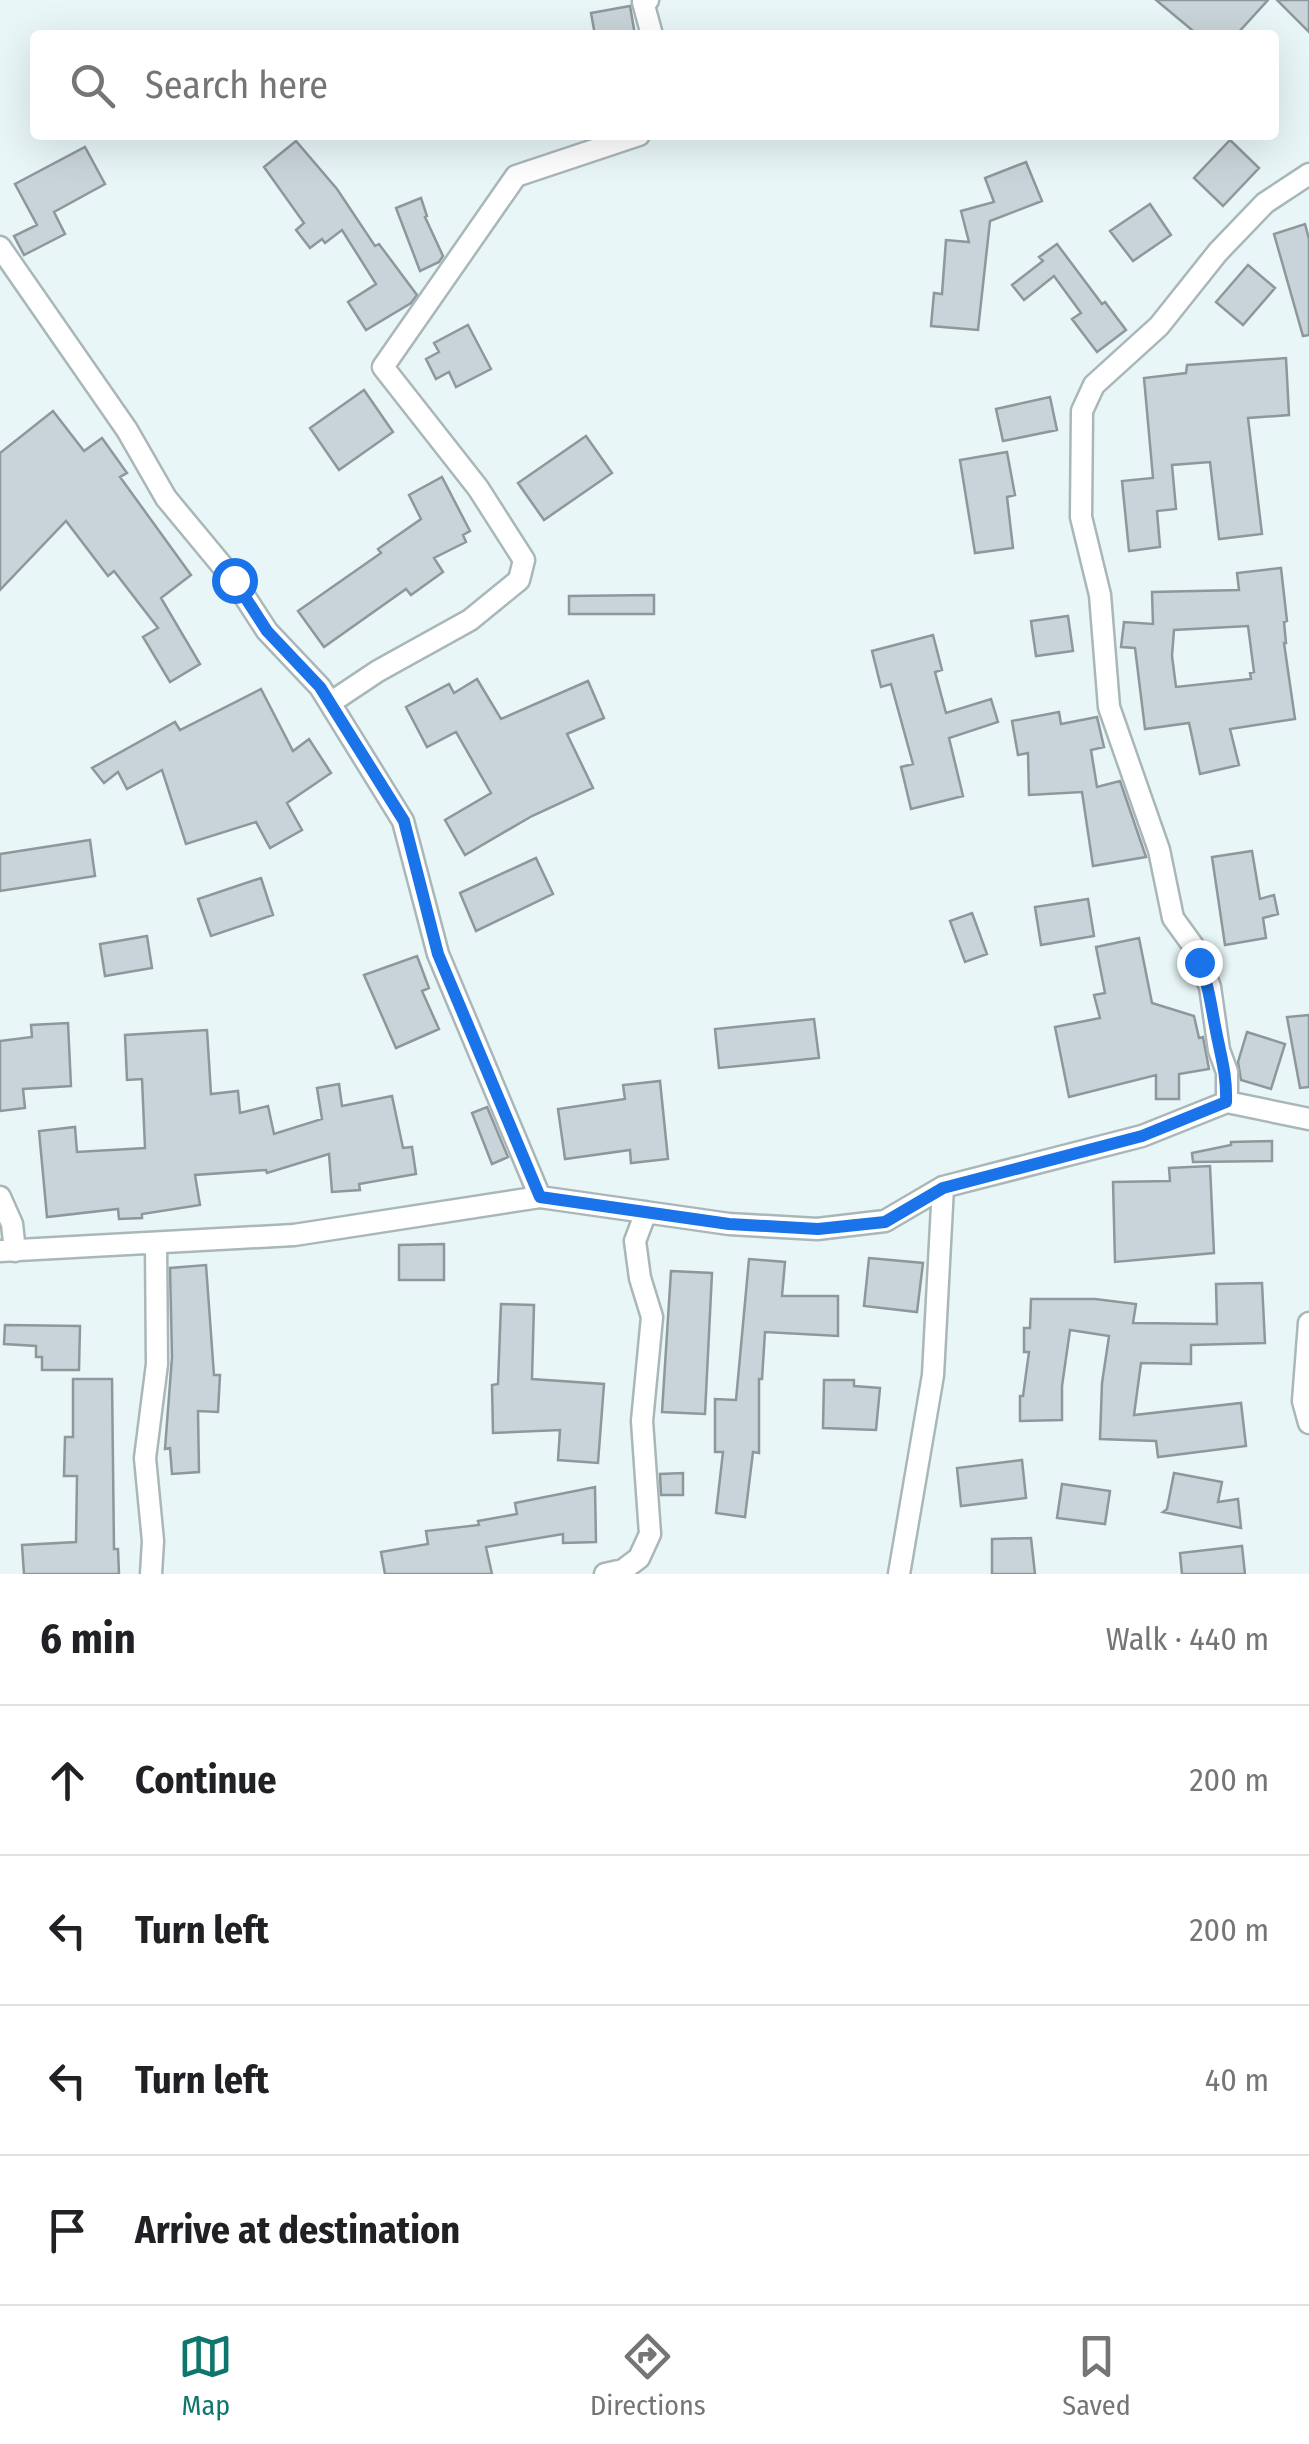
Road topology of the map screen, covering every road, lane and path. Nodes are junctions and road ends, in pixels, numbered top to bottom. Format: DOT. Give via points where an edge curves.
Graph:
graph roads {
  1 [pos="648,0"];
  2 [pos="651,30"];
  3 [pos="624,140"];
  4 [pos="1309,174"];
  5 [pos="0,247"];
  6 [pos="330,703"];
  7 [pos="1226,1102"];
  8 [pos="1309,1118"];
  9 [pos="943,1188"];
  10 [pos="0,1197"];
  11 [pos="540,1197"];
  12 [pos="646,1212"];
  13 [pos="156,1243"];
  14 [pos="7,1251"];
  15 [pos="1309,1322"];
  16 [pos="1309,1423"];
  17 [pos="151,1574"];
  18 [pos="605,1574"];
  19 [pos="899,1574"];
  1 -- 2 [label="street" via="643,2"];
  3 -- 6 [label="street" via="516,176 383,367 478,488 524,560 518,580 470,620"];
  4 -- 7 [label="street" via="1266,204 1218,252 1159,326 1094,385 1082,411 1081,517 1100,595 1109,708 1154,835 1173,918 1210,987 1227,1072"];
  5 -- 6 [label="street" via="166,498"];
  6 -- 11 [label="street" via="404,821 438,954"];
  7 -- 8 [label="street"];
  7 -- 9 [label="street" via="1142,1136"];
  9 -- 12 [label="street" via="885,1222 818,1229"];
  9 -- 19 [label="street" via="933,1375"];
  10 -- 14 [label="street" via="12,1224"];
  11 -- 12 [label="street"];
  11 -- 13 [label="street" via="294,1235"];
  12 -- 18 [label="street" via="634,1241 652,1317 642,1421 650,1534 638,1558"];
  13 -- 14 [label="street"];
  13 -- 17 [label="street" via="157,1364 144,1458"];
  15 -- 16 [label="street" via="1303,1400"];
}
